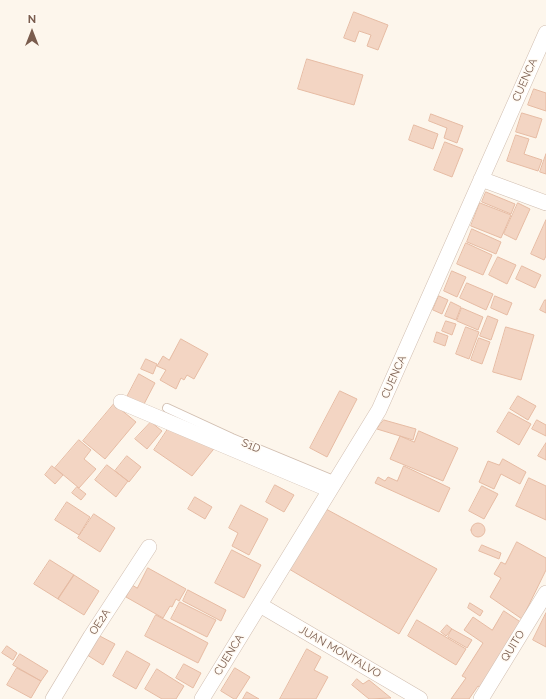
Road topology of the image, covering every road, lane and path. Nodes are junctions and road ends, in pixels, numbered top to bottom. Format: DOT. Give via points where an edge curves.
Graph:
graph roads {
  1 [pos="546,33"];
  2 [pos="481,179"];
  3 [pos="546,202"];
  4 [pos="121,402"];
  5 [pos="167,408"];
  6 [pos="333,486"];
  7 [pos="149,547"];
  8 [pos="546,593"];
  9 [pos="260,605"];
  10 [pos="53,699"];
  11 [pos="202,699"];
  12 [pos="420,699"];
  13 [pos="481,699"];
  1 -- 2 [label="street, CUENCA"];
  2 -- 3 [label="street"];
  2 -- 6 [label="street, CUENCA" via="380,410"];
  4 -- 6 [label="street"];
  5 -- 6 [label="lane, S1D"];
  6 -- 9 [label="street, CUENCA"];
  7 -- 10 [label="street, OE2A"];
  8 -- 13 [label="street, QUITO"];
  9 -- 11 [label="street, CUENCA"];
  9 -- 12 [label="street, JUAN MONTALVO"];
}
